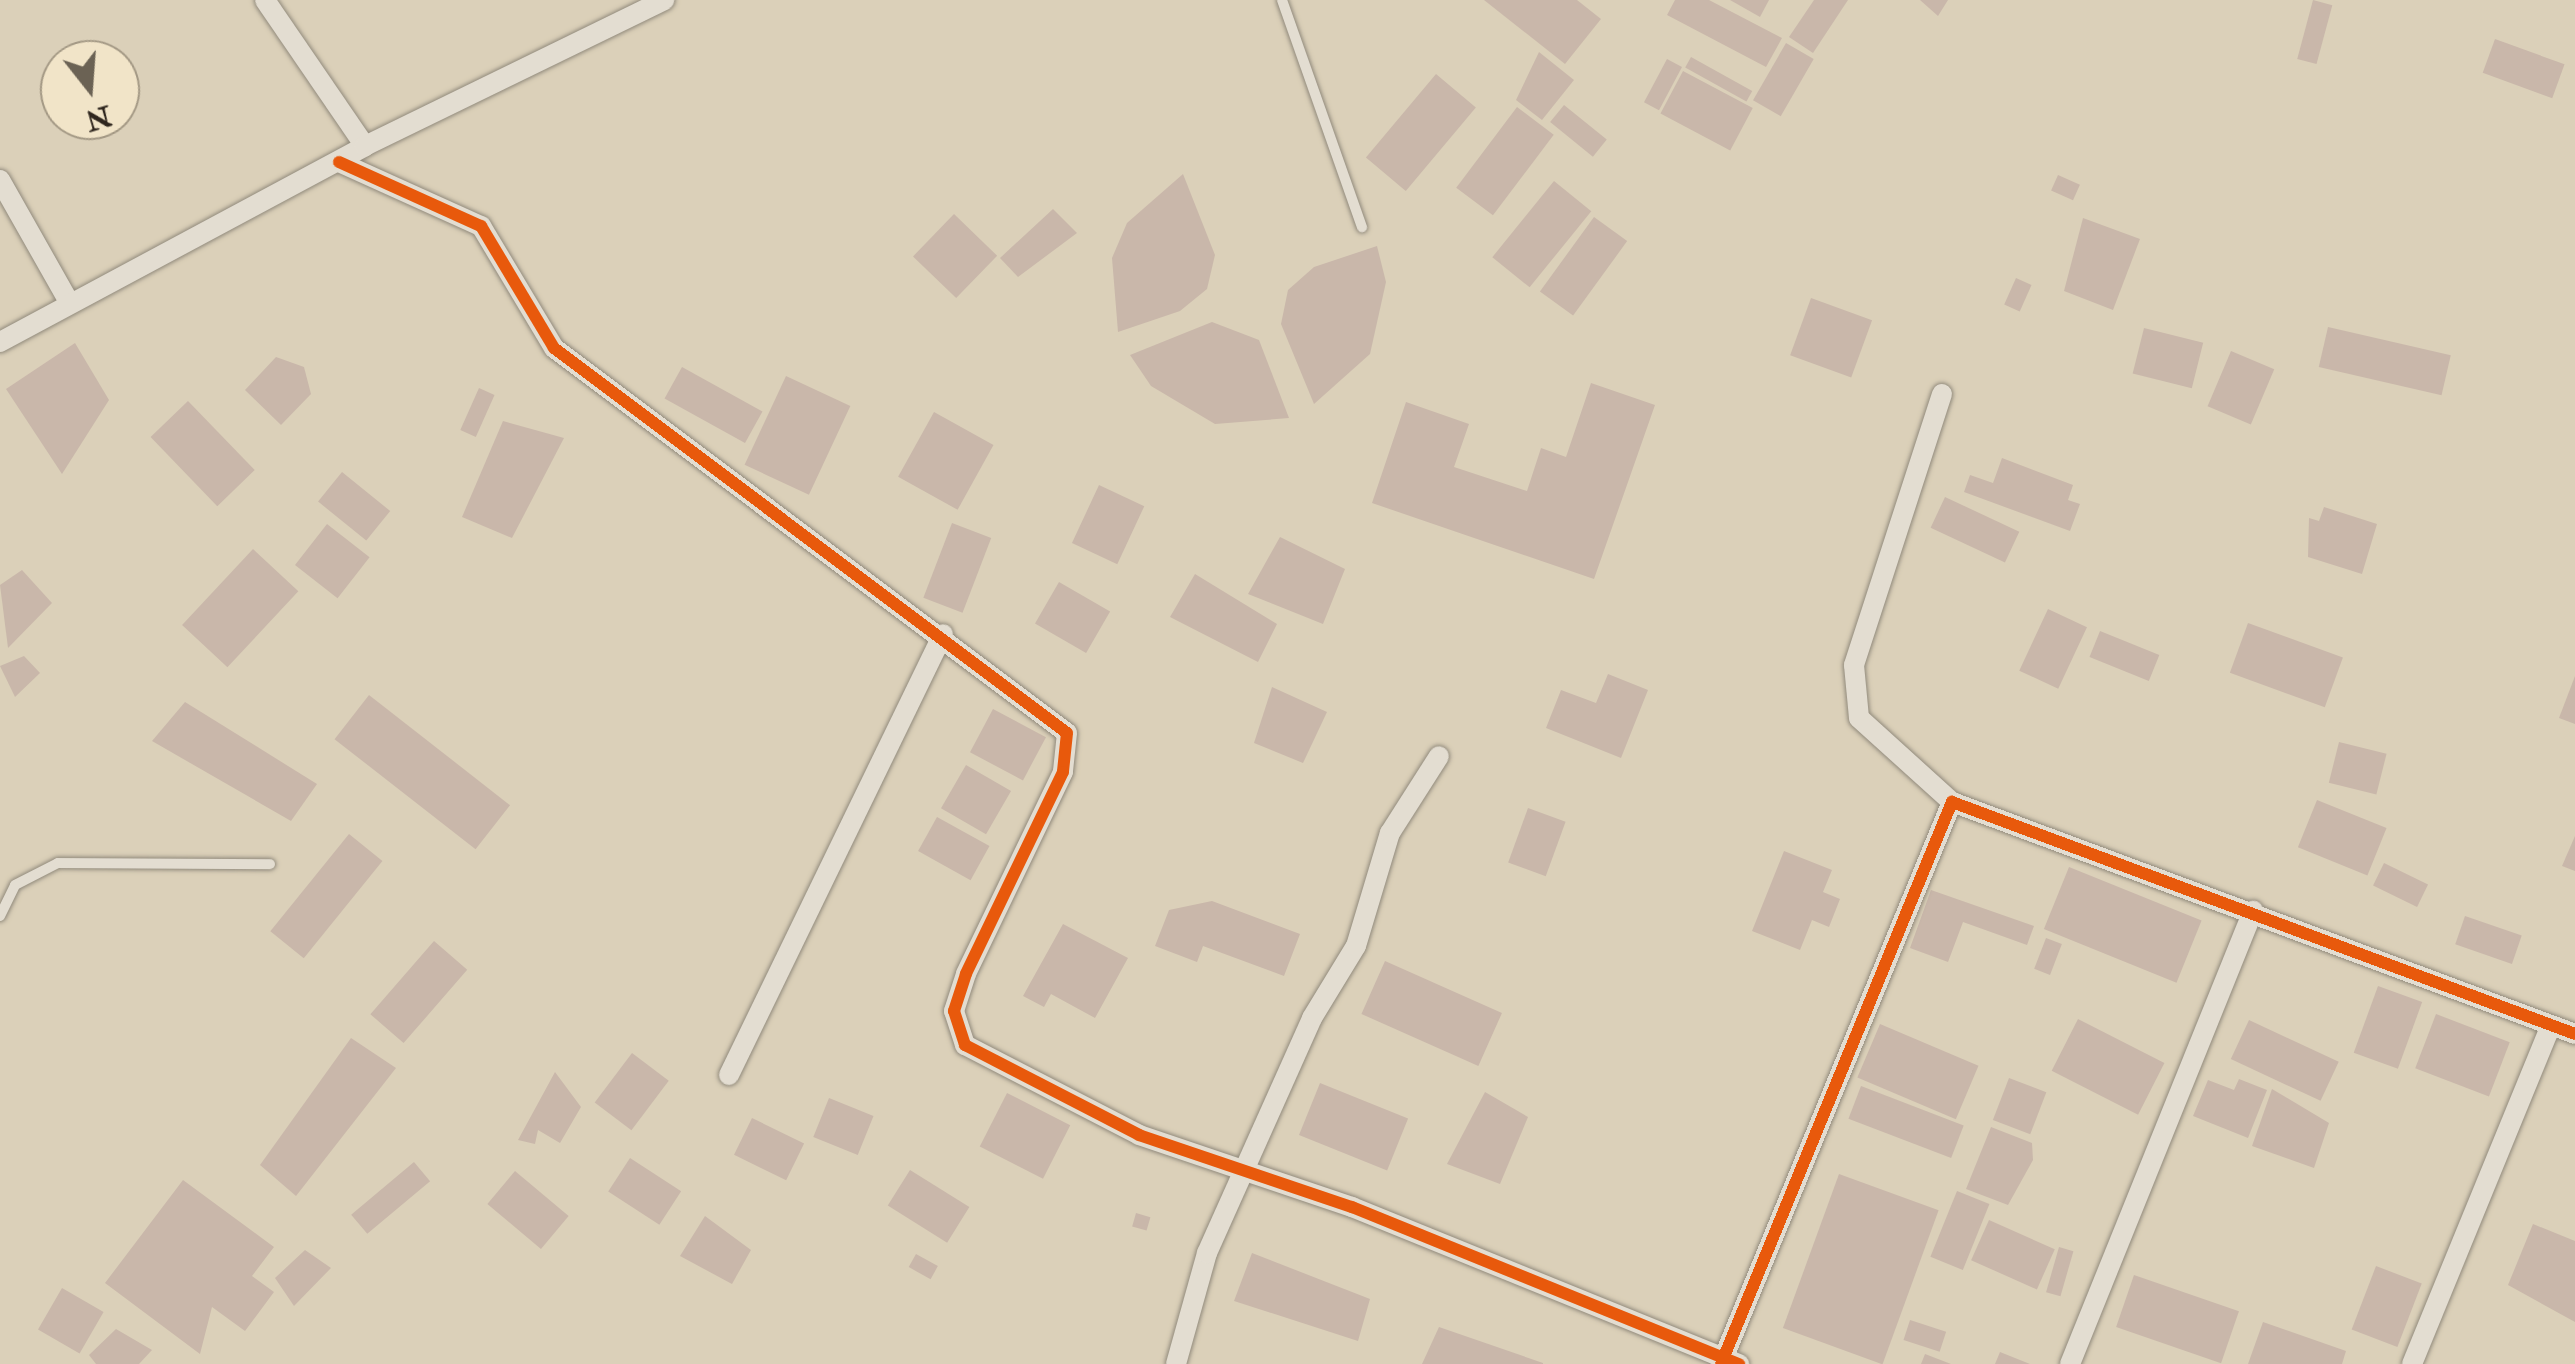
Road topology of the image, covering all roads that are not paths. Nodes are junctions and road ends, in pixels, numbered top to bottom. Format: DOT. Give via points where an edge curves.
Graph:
graph roads {
  1 [pos="265,0"];
  2 [pos="664,0"];
  3 [pos="1282,0"];
  4 [pos="640,6"];
  5 [pos="365,146"];
  6 [pos="339,162"];
  7 [pos="0,180"];
  8 [pos="1362,227"];
  9 [pos="69,302"];
  10 [pos="0,342"];
  11 [pos="1942,394"];
  12 [pos="942,634"];
  13 [pos="1440,756"];
  14 [pos="1952,802"];
  15 [pos="270,864"];
  16 [pos="2253,910"];
  17 [pos="0,916"];
  18 [pos="2551,1025"];
  19 [pos="2575,1034"];
  20 [pos="729,1074"];
  21 [pos="1245,1175"];
  22 [pos="1728,1362"];
  23 [pos="1176,1364"];
  24 [pos="2070,1364"];
  25 [pos="2412,1364"];
  1 -- 5 [label="street"];
  2 -- 4 [label="street"];
  3 -- 8 [label="lane"];
  4 -- 5 [label="street"];
  5 -- 6 [label="street"];
  6 -- 9 [label="street"];
  6 -- 12 [label="street" via="481,226 554,348"];
  7 -- 9 [label="street"];
  9 -- 10 [label="street"];
  11 -- 14 [label="street" via="1854,666 1858,718"];
  12 -- 20 [label="street"];
  12 -- 21 [label="street" via="1046,713 1071,751 966,974 957,1032 1071,1102"];
  13 -- 21 [label="street" via="1390,833 1356,946 1312,1018"];
  14 -- 16 [label="street"];
  14 -- 22 [label="street"];
  15 -- 17 [label="lane" via="58,863 15,886"];
  16 -- 18 [label="street"];
  16 -- 24 [label="street"];
  18 -- 19 [label="street"];
  18 -- 25 [label="street"];
  21 -- 22 [label="street" via="1352,1207"];
  21 -- 23 [label="street" via="1207,1254"];
}
